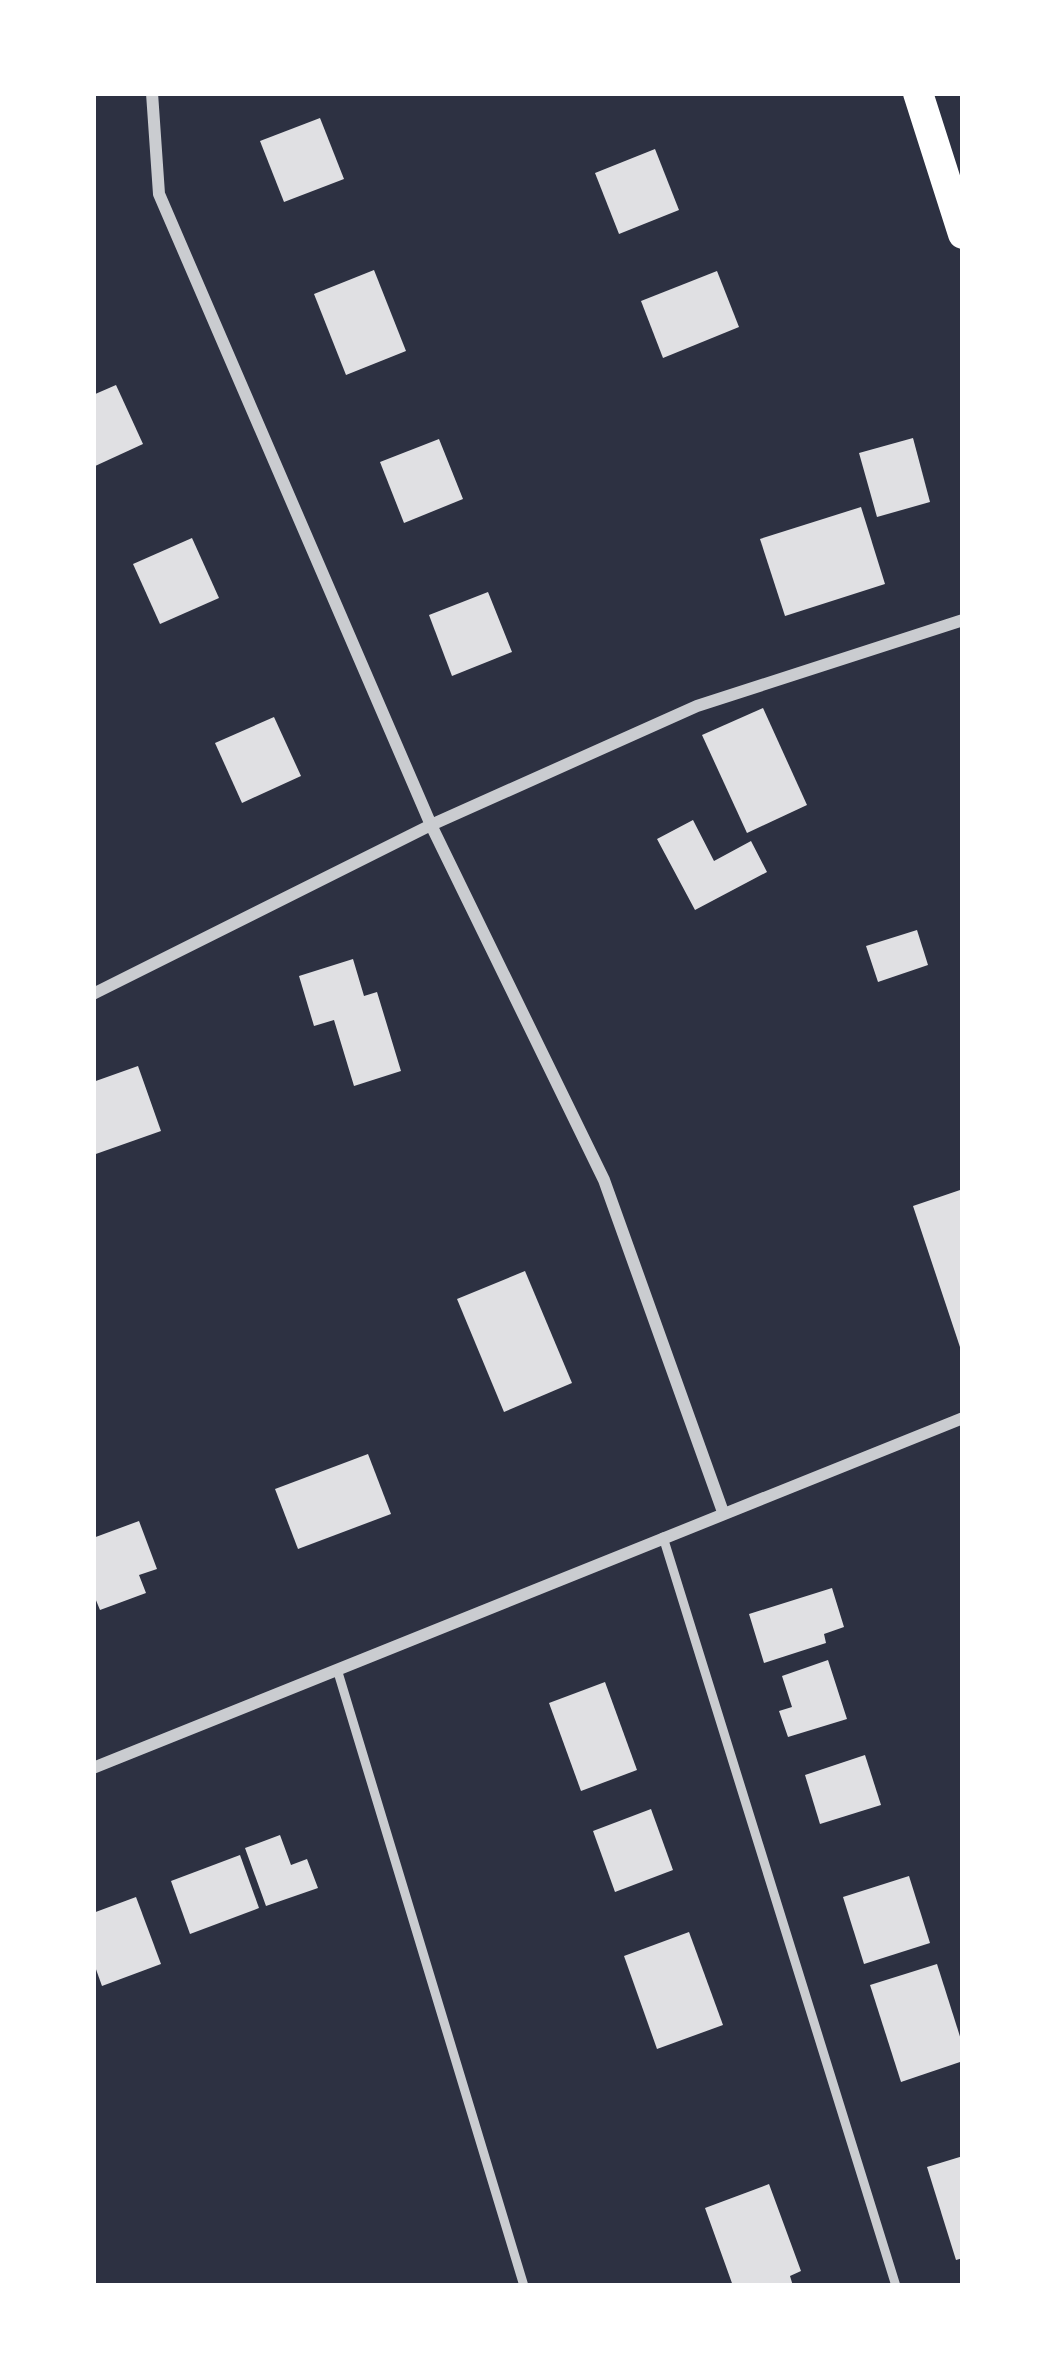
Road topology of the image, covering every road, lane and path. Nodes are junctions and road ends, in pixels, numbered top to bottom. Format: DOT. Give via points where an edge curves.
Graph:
graph roads {
  1 [pos="152,93"];
  2 [pos="918,93"];
  3 [pos="963,234"];
  4 [pos="963,620"];
  5 [pos="431,825"];
  6 [pos="93,994"];
  7 [pos="963,1418"];
  8 [pos="723,1512"];
  9 [pos="663,1537"];
  10 [pos="337,1669"];
  11 [pos="93,1768"];
  12 [pos="524,2286"];
  13 [pos="896,2286"];
  1 -- 5 [label="street" via="159,194"];
  2 -- 3 [label="highway"];
  4 -- 5 [label="street" via="697,706"];
  5 -- 6 [label="street"];
  5 -- 8 [label="street" via="604,1180"];
  7 -- 8 [label="street"];
  8 -- 9 [label="street"];
  9 -- 10 [label="street"];
  9 -- 13 [label="lane"];
  10 -- 11 [label="street"];
  10 -- 12 [label="lane"];
}
